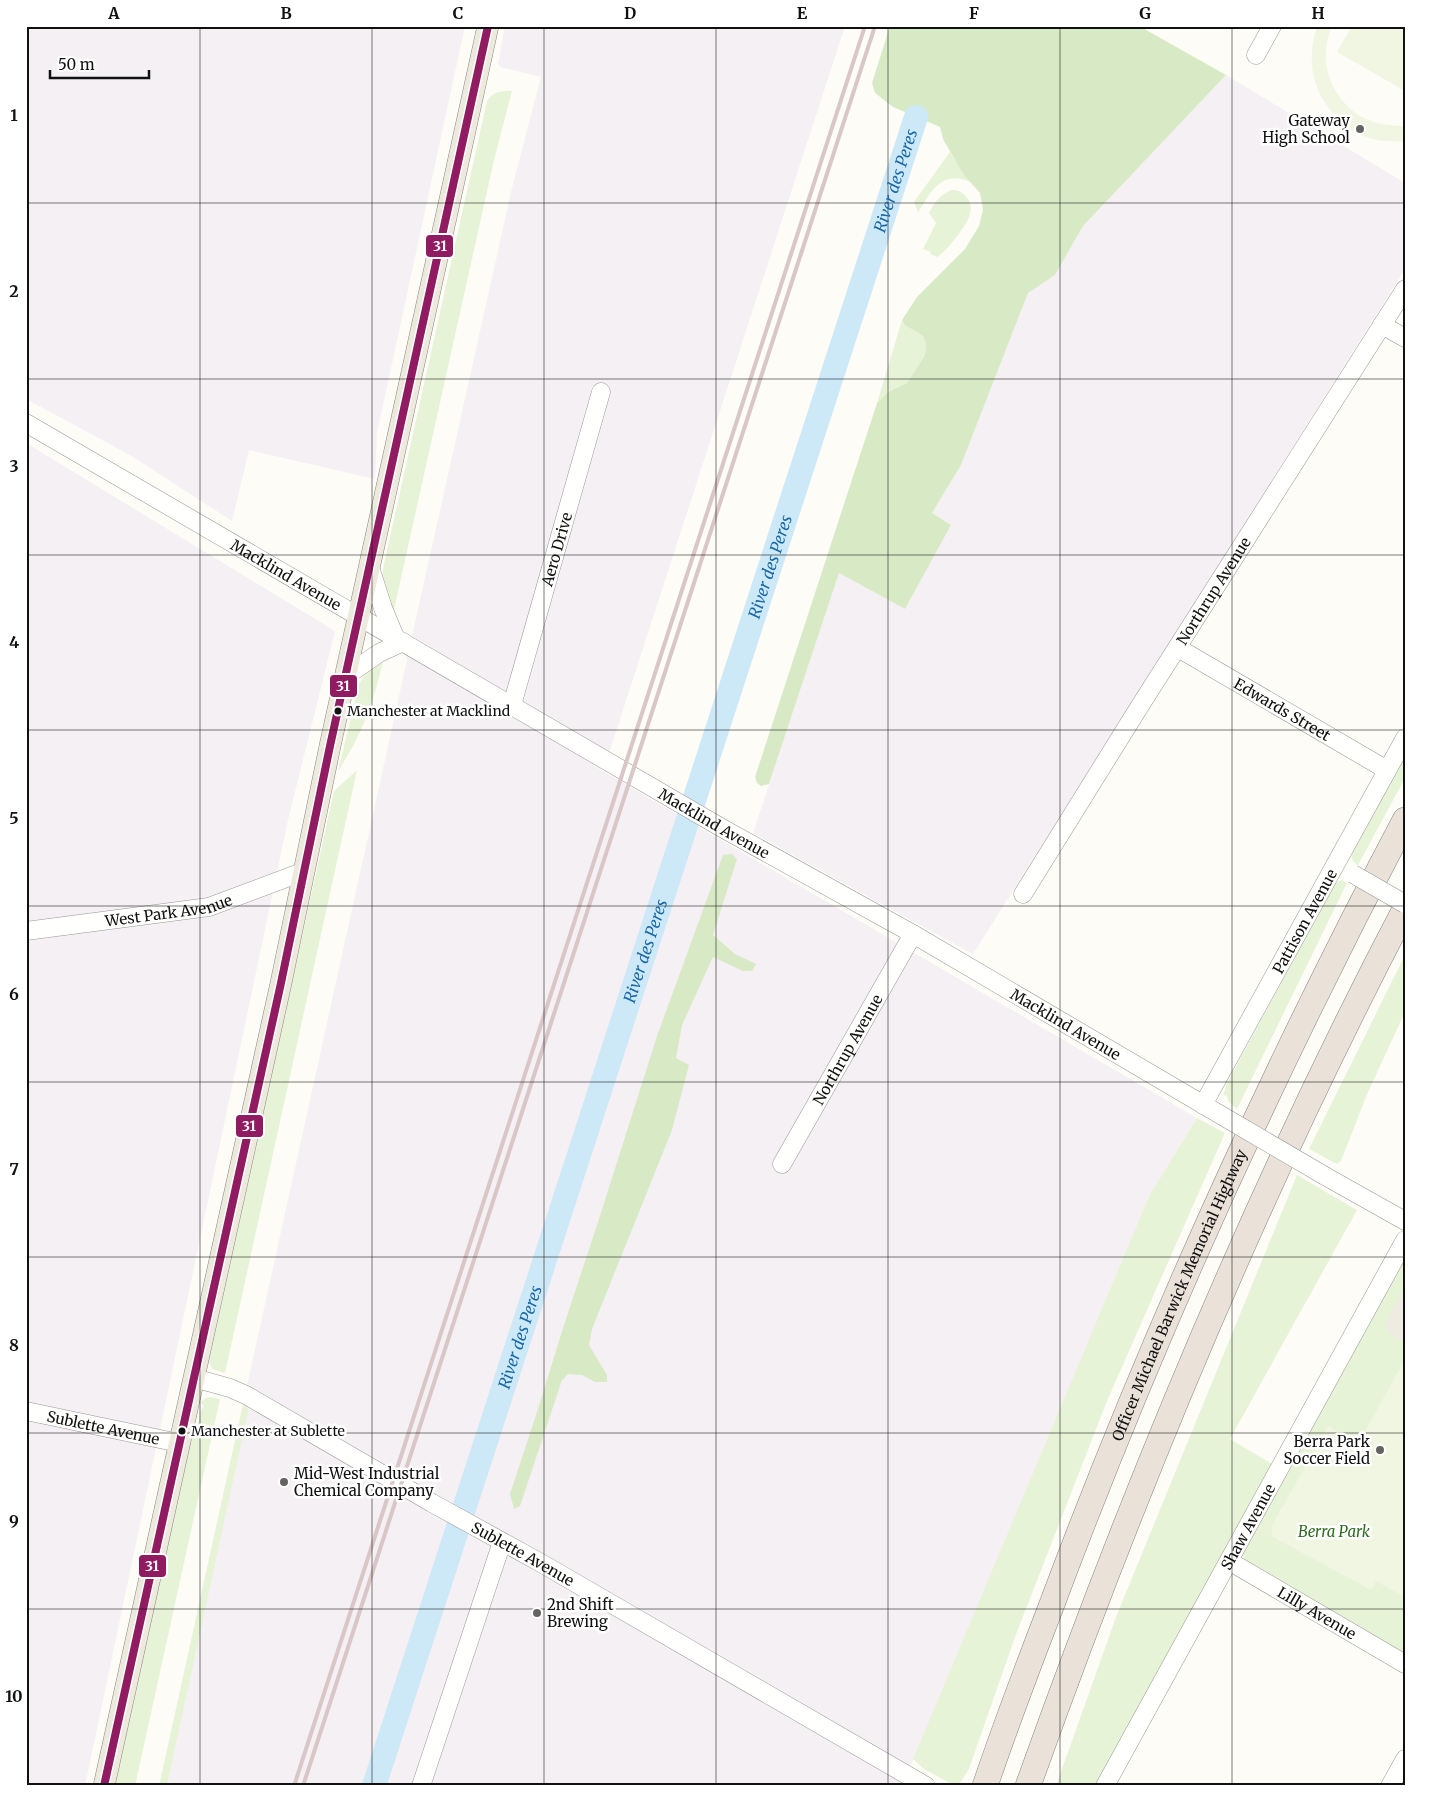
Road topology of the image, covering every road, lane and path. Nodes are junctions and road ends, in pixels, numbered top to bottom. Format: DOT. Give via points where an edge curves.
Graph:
graph roads {
  1 [pos="488,26"];
  2 [pos="1272,26"];
  3 [pos="1256,55"];
  4 [pos="1405,289"];
  5 [pos="1382,325"];
  6 [pos="1405,338"];
  7 [pos="601,392"];
  8 [pos="26,423"];
  9 [pos="370,567"];
  10 [pos="359,616"];
  11 [pos="399,640"];
  12 [pos="1178,648"];
  13 [pos="346,676"];
  14 [pos="512,705"];
  15 [pos="1405,738"];
  16 [pos="1387,770"];
  17 [pos="1405,820"];
  18 [pos="1336,864"];
  19 [pos="305,872"];
  20 [pos="1023,894"];
  21 [pos="1405,904"];
  22 [pos="1405,909"];
  23 [pos="26,931"];
  24 [pos="912,934"];
  25 [pos="1203,1105"];
  26 [pos="782,1164"];
  27 [pos="1405,1221"];
  28 [pos="1405,1240"];
  29 [pos="194,1378"];
  30 [pos="26,1411"];
  31 [pos="179,1443"];
  32 [pos="496,1538"];
  33 [pos="1229,1561"];
  34 [pos="1405,1664"];
  35 [pos="1405,1759"];
  36 [pos="986,1783"];
  37 [pos="104,1786"];
  38 [pos="421,1786"];
  39 [pos="926,1786"];
  40 [pos="1028,1786"];
  41 [pos="1105,1786"];
  42 [pos="1390,1786"];
  1 -- 9 [label="main road"];
  2 -- 3 [label="street"];
  4 -- 5 [label="street, Northrup Avenue"];
  5 -- 6 [label="street"];
  5 -- 12 [label="street, Northrup Avenue"];
  7 -- 14 [label="street, Aero Drive"];
  8 -- 10 [label="street, Macklind Avenue"];
  9 -- 10 [label="main road"];
  9 -- 11 [label="street" via="382,608"];
  10 -- 11 [label="street, Macklind Avenue"];
  10 -- 13 [label="main road"];
  11 -- 13 [label="street"];
  11 -- 14 [label="street, Macklind Avenue"];
  12 -- 16 [label="street, Edwards Street"];
  12 -- 20 [label="street, Northrup Avenue"];
  13 -- 19 [label="main road"];
  14 -- 24 [label="street, Macklind Avenue"];
  15 -- 16 [label="street, Pattison Avenue"];
  16 -- 18 [label="street, Pattison Avenue"];
  17 -- 36 [label="highway, Officer Michael Barwick Memorial Highway" via="1278,1073 1174,1300 1069,1556"];
  18 -- 21 [label="street, bridge"];
  18 -- 25 [label="street, Pattison Avenue"];
  19 -- 23 [label="street, West Park Avenue" via="210,906"];
  19 -- 29 [label="main road"];
  22 -- 40 [label="highway" via="1300,1121 1200,1344 1128,1519"];
  24 -- 25 [label="street, Macklind Avenue"];
  24 -- 26 [label="street, Northrup Avenue"];
  25 -- 27 [label="street, Macklind Avenue, bridge"];
  28 -- 33 [label="street, Shaw Avenue"];
  29 -- 31 [label="main road"];
  29 -- 32 [label="street, Sublette Avenue" via="246,1395"];
  30 -- 31 [label="street, Sublette Avenue"];
  31 -- 37 [label="main road"];
  32 -- 38 [label="street"];
  32 -- 39 [label="street, Sublette Avenue"];
  33 -- 34 [label="street, Lilly Avenue"];
  33 -- 41 [label="street, Shaw Avenue"];
  35 -- 42 [label="street"];
}
